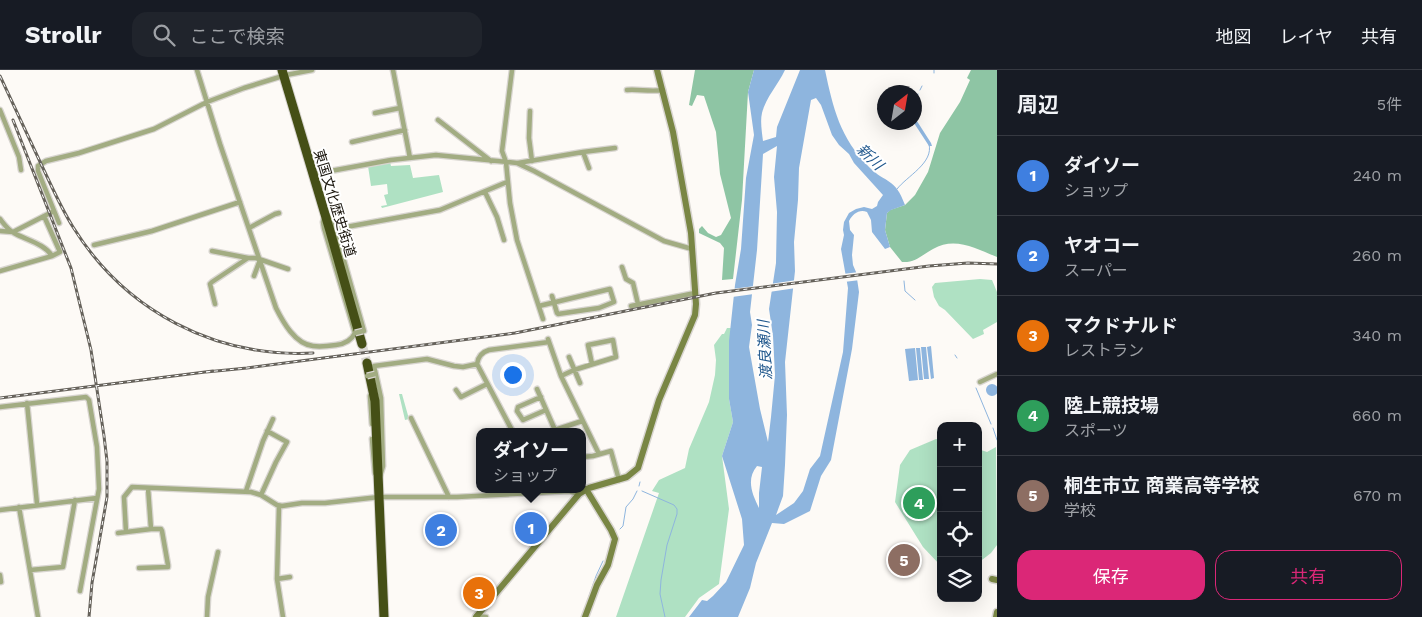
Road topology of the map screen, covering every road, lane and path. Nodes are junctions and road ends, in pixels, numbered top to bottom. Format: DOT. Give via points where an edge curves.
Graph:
graph roads {
  1 [pos="197,70"];
  2 [pos="312,70"];
  3 [pos="393,70"];
  4 [pos="512,70"];
  5 [pos="657,70"];
  6 [pos="282,73"];
  7 [pos="627,90"];
  8 [pos="663,90"];
  9 [pos="207,102"];
  10 [pos="400,108"];
  11 [pos="0,110"];
  12 [pos="530,111"];
  13 [pos="375,113"];
  14 [pos="438,120"];
  15 [pos="405,130"];
  16 [pos="352,142"];
  17 [pos="615,148"];
  18 [pos="584,152"];
  19 [pos="410,158"];
  20 [pos="491,161"];
  21 [pos="532,161"];
  22 [pos="506,162"];
  23 [pos="517,163"];
  24 [pos="589,168"];
  25 [pos="20,170"];
  26 [pos="312,174"];
  27 [pos="507,182"];
  28 [pos="485,192"];
  29 [pos="240,202"];
  30 [pos="54,211"];
  31 [pos="280,213"];
  32 [pos="324,214"];
  33 [pos="44,216"];
  34 [pos="0,219"];
  35 [pos="59,223"];
  36 [pos="249,228"];
  37 [pos="336,229"];
  38 [pos="0,231"];
  39 [pos="12,232"];
  40 [pos="504,240"];
  41 [pos="94,245"];
  42 [pos="692,249"];
  43 [pos="212,251"];
  44 [pos="52,256"];
  45 [pos="248,258"];
  46 [pos="260,260"];
  47 [pos="622,267"];
  48 [pos="288,269"];
  49 [pos="0,271"];
  50 [pos="254,276"];
  51 [pos="695,293"];
  52 [pos="553,299"];
  53 [pos="216,304"];
  54 [pos="638,304"];
  55 [pos="540,306"];
  56 [pos="631,306"];
  57 [pos="543,319"];
  58 [pos="355,333"];
  59 [pos="362,344"];
  60 [pos="569,357"];
  61 [pos="367,363"];
  62 [pos="477,364"];
  63 [pos="592,364"];
  64 [pos="574,370"];
  65 [pos="375,374"];
  66 [pos="997,374"];
  67 [pos="561,376"];
  68 [pos="980,382"];
  69 [pos="580,383"];
  70 [pos="487,384"];
  71 [pos="537,389"];
  72 [pos="456,390"];
  73 [pos="540,397"];
  74 [pos="27,403"];
  75 [pos="0,407"];
  76 [pos="546,410"];
  77 [pos="411,418"];
  78 [pos="273,419"];
  79 [pos="582,421"];
  80 [pos="511,428"];
  81 [pos="554,428"];
  82 [pos="562,428"];
  83 [pos="585,428"];
  84 [pos="586,429"];
  85 [pos="267,431"];
  86 [pos="598,454"];
  87 [pos="586,456"];
  88 [pos="378,479"];
  89 [pos="619,480"];
  90 [pos="148,488"];
  91 [pos="586,489"];
  92 [pos="246,492"];
  93 [pos="522,493"];
  94 [pos="579,494"];
  95 [pos="261,495"];
  96 [pos="379,497"];
  97 [pos="449,497"];
  98 [pos="97,498"];
  99 [pos="75,500"];
  100 [pos="37,504"];
  101 [pos="19,506"];
  102 [pos="279,506"];
  103 [pos="0,510"];
  104 [pos="151,529"];
  105 [pos="126,532"];
  106 [pos="118,533"];
  107 [pos="218,552"];
  108 [pos="139,568"];
  109 [pos="30,570"];
  110 [pos="0,575"];
  111 [pos="290,577"];
  112 [pos="277,578"];
  113 [pos="1,582"];
  114 [pos="80,591"];
  115 [pos="997,612"];
  116 [pos="476,616"];
  117 [pos="38,617"];
  118 [pos="207,617"];
  119 [pos="283,617"];
  120 [pos="384,617"];
  121 [pos="486,617"];
  122 [pos="585,617"];
  123 [pos="996,617"];
  1 -- 9 [label="street"];
  2 -- 6 [label="street"];
  3 -- 10 [label="street"];
  4 -- 22 [label="street" via="502,145"];
  5 -- 8 [label="street"];
  6 -- 9 [label="street"];
  6 -- 26 [label="highway, 東国文化歴史街道"];
  7 -- 8 [label="street"];
  8 -- 42 [label="street" via="674,132"];
  9 -- 29 [label="street"];
  9 -- 30 [label="street" via="136,136 40,165 38,172"];
  10 -- 13 [label="street"];
  10 -- 15 [label="street"];
  11 -- 25 [label="street" via="19,157"];
  12 -- 21 [label="street"];
  14 -- 20 [label="street"];
  15 -- 16 [label="street"];
  15 -- 19 [label="street"];
  17 -- 18 [label="street"];
  18 -- 21 [label="street"];
  18 -- 24 [label="street"];
  19 -- 20 [label="street" via="438,155"];
  19 -- 26 [label="street"];
  20 -- 22 [label="street"];
  21 -- 23 [label="street"];
  22 -- 23 [label="street"];
  22 -- 27 [label="street"];
  23 -- 42 [label="street" via="664,241"];
  26 -- 32 [label="highway, 東国文化歴史街道"];
  27 -- 28 [label="street"];
  27 -- 55 [label="street" via="517,240"];
  28 -- 37 [label="street" via="440,210"];
  28 -- 40 [label="street"];
  29 -- 36 [label="street"];
  29 -- 41 [label="street"];
  30 -- 33 [label="street"];
  30 -- 35 [label="street"];
  31 -- 36 [label="street"];
  32 -- 37 [label="street" via="332,218"];
  32 -- 58 [label="street" via="329,247"];
  32 -- 59 [label="highway, 東国文化歴史街道"];
  33 -- 39 [label="street"];
  33 -- 44 [label="street" via="60,252"];
  34 -- 39 [label="street"];
  36 -- 46 [label="street"];
  37 -- 58 [label="street, bridge" via="364,331"];
  38 -- 39 [label="street"];
  39 -- 44 [label="street"];
  42 -- 51 [label="street"];
  43 -- 45 [label="street"];
  44 -- 49 [label="street"];
  45 -- 46 [label="street"];
  45 -- 53 [label="street" via="210,284"];
  46 -- 48 [label="street"];
  46 -- 50 [label="street"];
  46 -- 58 [label="street" via="282,319 302,342 317,347 342,344"];
  47 -- 54 [label="street" via="626,279 633,283"];
  51 -- 54 [label="street"];
  51 -- 89 [label="street" via="694,319 659,400 640,466 630,476"];
  52 -- 52 [label="street" via="610,289 614,302 599,308 558,314"];
  52 -- 55 [label="street"];
  54 -- 56 [label="street"];
  55 -- 57 [label="street"];
  60 -- 64 [label="street"];
  61 -- 88 [label="highway" via="375,401"];
  62 -- 65 [label="street" via="459,367 427,359 374,366"];
  62 -- 67 [label="street" via="481,354 489,350 549,340"];
  62 -- 70 [label="street"];
  63 -- 63 [label="street" via="588,345 613,340 616,356"];
  63 -- 64 [label="street"];
  64 -- 67 [label="street"];
  64 -- 69 [label="street"];
  65 -- 88 [label="street" via="381,398 383,466"];
  65 -- 88 [label="street, bridge" via="367,376 373,466"];
  66 -- 68 [label="street"];
  67 -- 79 [label="street"];
  70 -- 72 [label="street" via="461,397"];
  70 -- 80 [label="street"];
  71 -- 73 [label="street"];
  73 -- 76 [label="street"];
  73 -- 76 [label="street" via="520,406 517,411 523,420"];
  74 -- 75 [label="street"];
  74 -- 98 [label="street" via="86,397 90,400 100,476"];
  74 -- 100 [label="street"];
  76 -- 81 [label="street"];
  77 -- 97 [label="street"];
  78 -- 85 [label="street"];
  79 -- 82 [label="street"];
  79 -- 83 [label="street"];
  84 -- 86 [label="street"];
  85 -- 92 [label="street"];
  85 -- 95 [label="street" via="287,442"];
  86 -- 87 [label="street"];
  86 -- 89 [label="street" via="612,452"];
  88 -- 96 [label="highway"];
  89 -- 91 [label="street"];
  90 -- 92 [label="street"];
  90 -- 104 [label="street"];
  90 -- 105 [label="street" via="132,487 124,497"];
  91 -- 122 [label="street" via="614,539 609,561"];
  92 -- 95 [label="street"];
  93 -- 97 [label="street"];
  94 -- 116 [label="street"];
  95 -- 102 [label="street"];
  96 -- 97 [label="street"];
  96 -- 102 [label="street"];
  96 -- 120 [label="highway"];
  98 -- 99 [label="street"];
  98 -- 114 [label="street"];
  99 -- 100 [label="street"];
  99 -- 109 [label="street" via="63,567"];
  100 -- 101 [label="street"];
  101 -- 103 [label="street"];
  101 -- 109 [label="street"];
  102 -- 112 [label="street"];
  104 -- 105 [label="street"];
  104 -- 108 [label="street" via="162,531 168,567"];
  105 -- 106 [label="street"];
  107 -- 118 [label="street"];
  109 -- 117 [label="street"];
  110 -- 113 [label="street"];
  111 -- 112 [label="street"];
  112 -- 119 [label="street"];
  115 -- 123 [label="street"];
  116 -- 121 [label="street"];
}
